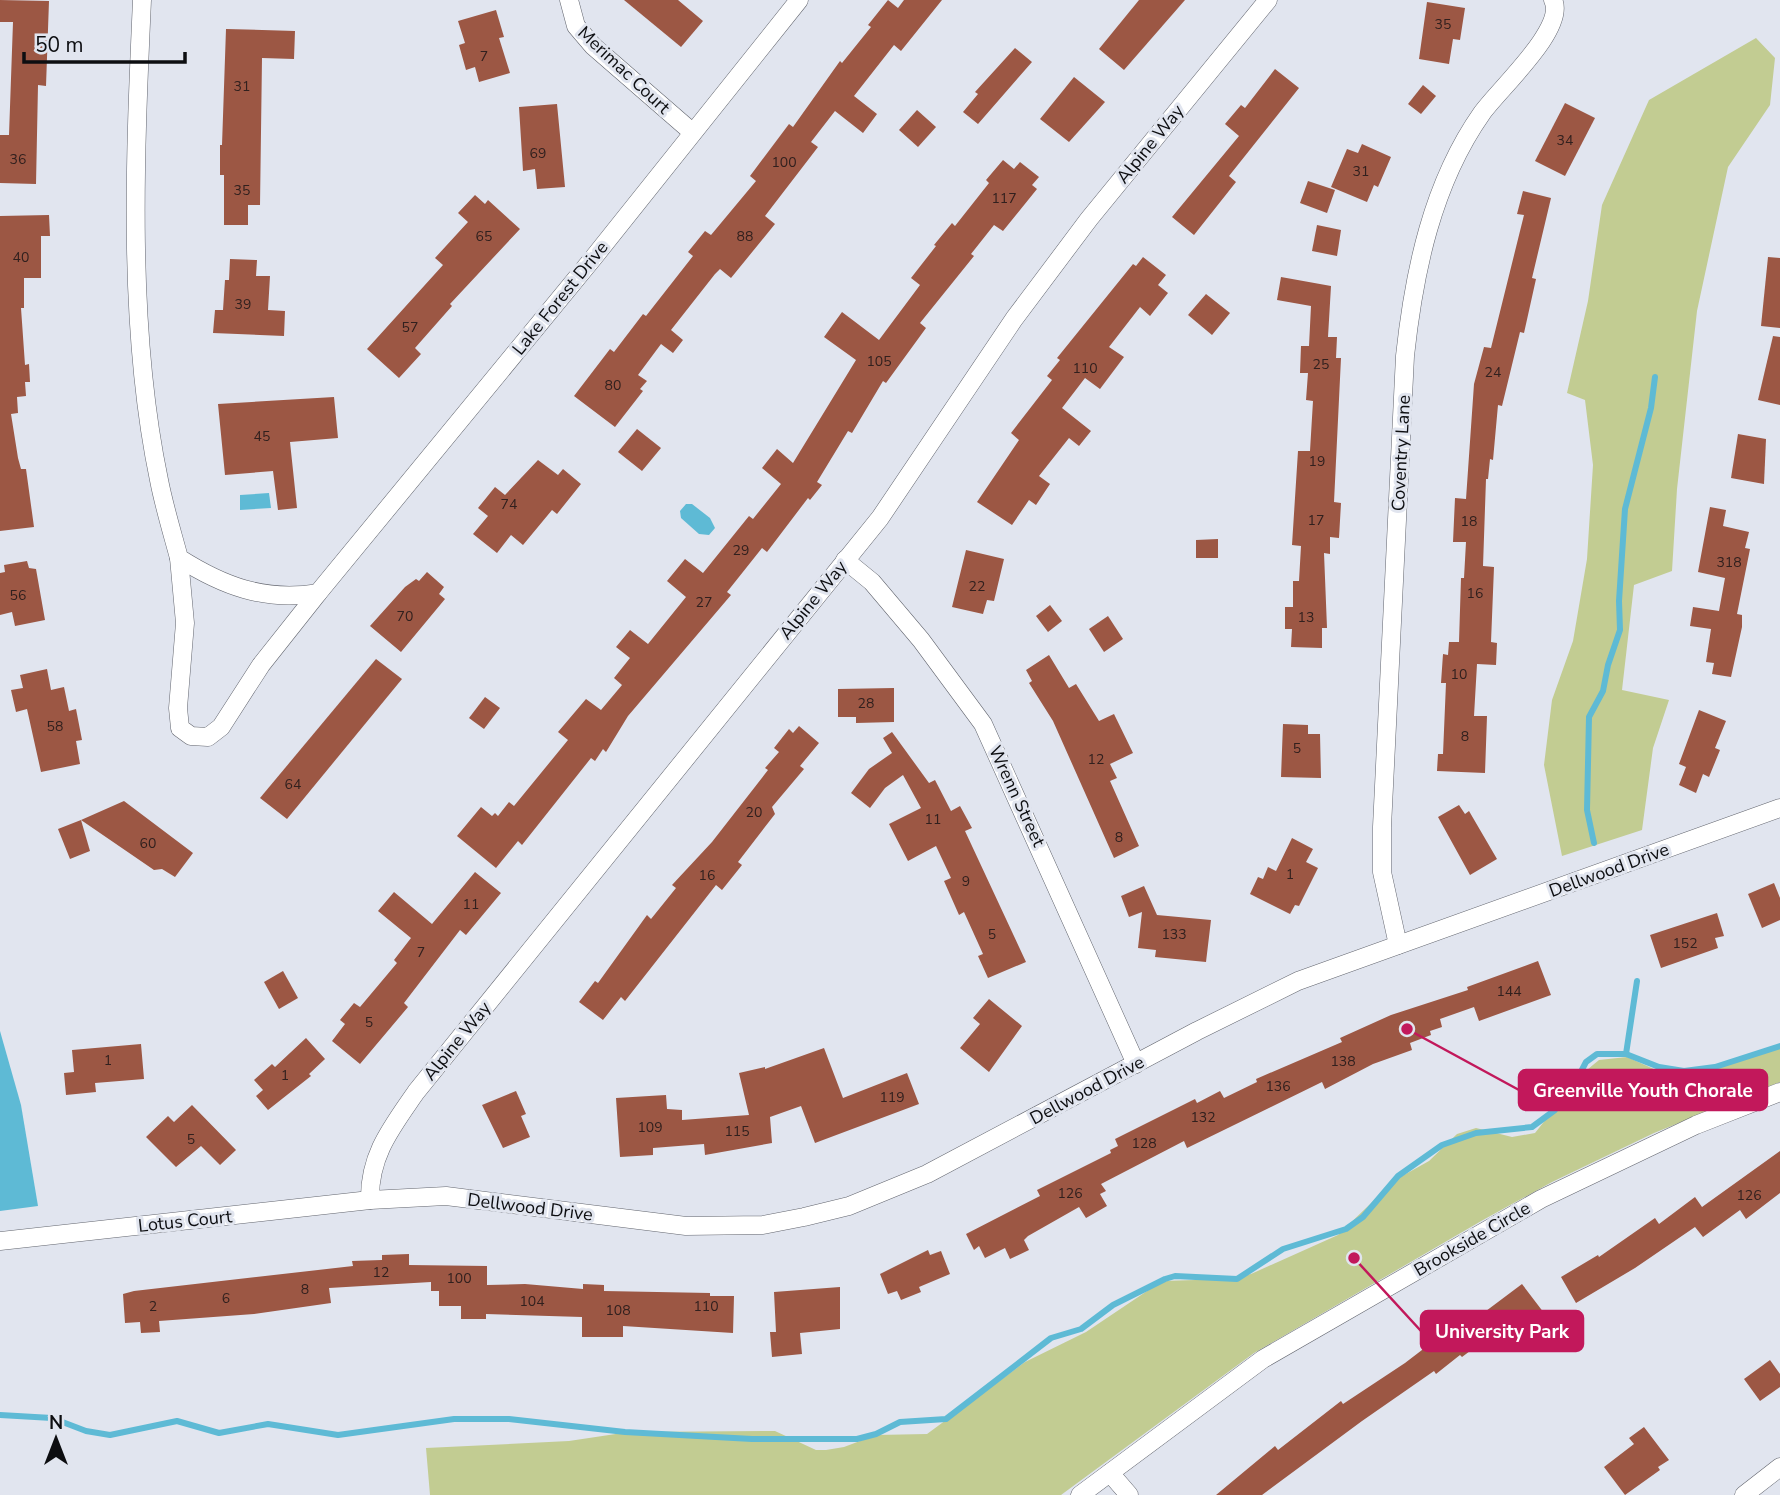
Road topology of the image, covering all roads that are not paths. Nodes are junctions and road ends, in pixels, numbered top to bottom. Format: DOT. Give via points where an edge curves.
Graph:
graph roads {
  1 [pos="142,0"];
  2 [pos="569,0"];
  3 [pos="799,0"];
  4 [pos="1268,0"];
  5 [pos="1553,0"];
  6 [pos="692,132"];
  7 [pos="179,558"];
  8 [pos="845,560"];
  9 [pos="318,593"];
  10 [pos="1780,808"];
  11 [pos="1398,945"];
  12 [pos="1136,1064"];
  13 [pos="1780,1092"];
  14 [pos="369,1200"];
  15 [pos="0,1241"];
  16 [pos="1780,1467"];
  17 [pos="1110,1473"];
  18 [pos="1080,1495"];
  19 [pos="1129,1495"];
  20 [pos="1744,1495"];
  1 -- 7 [label="street, Lake Forest Drive" via="139,314 159,479"];
  2 -- 6 [label="street, Merimac Court" via="576,26 593,46"];
  3 -- 6 [label="street, Lake Forest Drive"];
  4 -- 8 [label="street, Alpine Way" via="1014,318 910,474"];
  5 -- 11 [label="street, Coventry Lane" via="1556,18 1550,32 1501,88 1465,140 1431,222 1412,288 1382,827 1382,872"];
  6 -- 9 [label="street, Lake Forest Drive"];
  7 -- 9 [label="street" via="212,580 250,593"];
  7 -- 9 [label="street, Lake Forest Drive" via="186,623 178,708 180,728 191,736 208,737 221,727 261,664"];
  8 -- 12 [label="street, Wrenn Street" via="872,582 913,630 983,724"];
  8 -- 14 [label="street, Alpine Way" via="416,1091 382,1140 369,1180"];
  10 -- 11 [label="street, Dellwood Drive"];
  11 -- 12 [label="street, Dellwood Drive" via="1298,981"];
  12 -- 14 [label="street, Dellwood Drive" via="915,1179 849,1206 804,1217 752,1225 686,1226 446,1196"];
  13 -- 17 [label="street, Brookside Circle" via="1674,1135 1529,1206 1263,1359"];
  14 -- 15 [label="street, Lotus Court"];
  16 -- 20 [label="street"];
  17 -- 18 [label="street, Brookside Circle"];
  17 -- 19 [label="street"];
}
